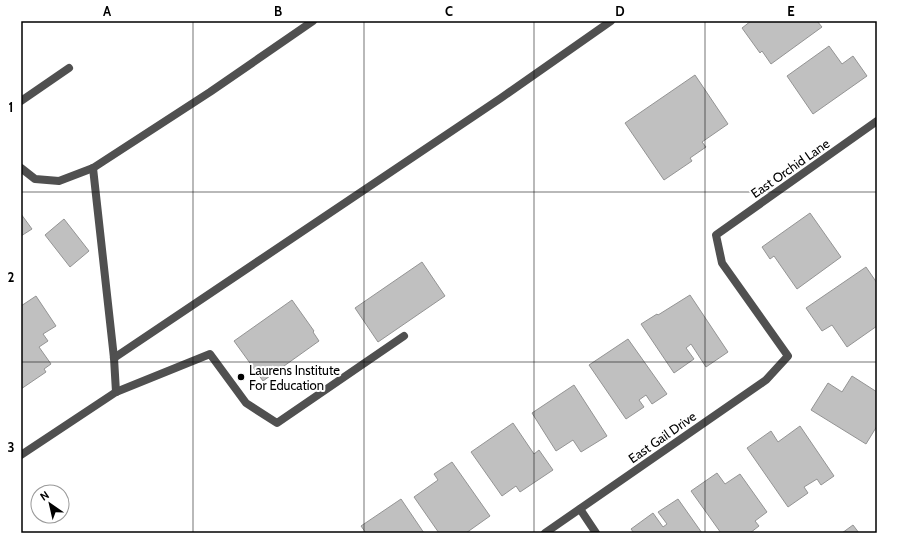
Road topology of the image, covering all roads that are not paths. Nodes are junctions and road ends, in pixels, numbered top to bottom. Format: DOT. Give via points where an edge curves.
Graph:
graph roads {
  1 [pos="313,21"];
  2 [pos="611,21"];
  3 [pos="69,68"];
  4 [pos="21,100"];
  5 [pos="877,122"];
  6 [pos="21,168"];
  7 [pos="93,168"];
  8 [pos="404,336"];
  9 [pos="788,356"];
  10 [pos="114,358"];
  11 [pos="116,392"];
  12 [pos="21,455"];
  13 [pos="580,509"];
  14 [pos="545,533"];
  15 [pos="596,533"];
  1 -- 7 [label="street"];
  2 -- 10 [label="street"];
  3 -- 4 [label="street"];
  5 -- 9 [label="street, East Orchid Lane" via="716,235 722,263"];
  6 -- 7 [label="street" via="35,180 59,181"];
  7 -- 10 [label="street"];
  8 -- 11 [label="street" via="277,423 246,403 210,354"];
  9 -- 13 [label="street, East Gail Drive" via="766,380"];
  10 -- 11 [label="street"];
  11 -- 12 [label="street"];
  13 -- 14 [label="street, East Gail Drive"];
  13 -- 15 [label="street"];
}
